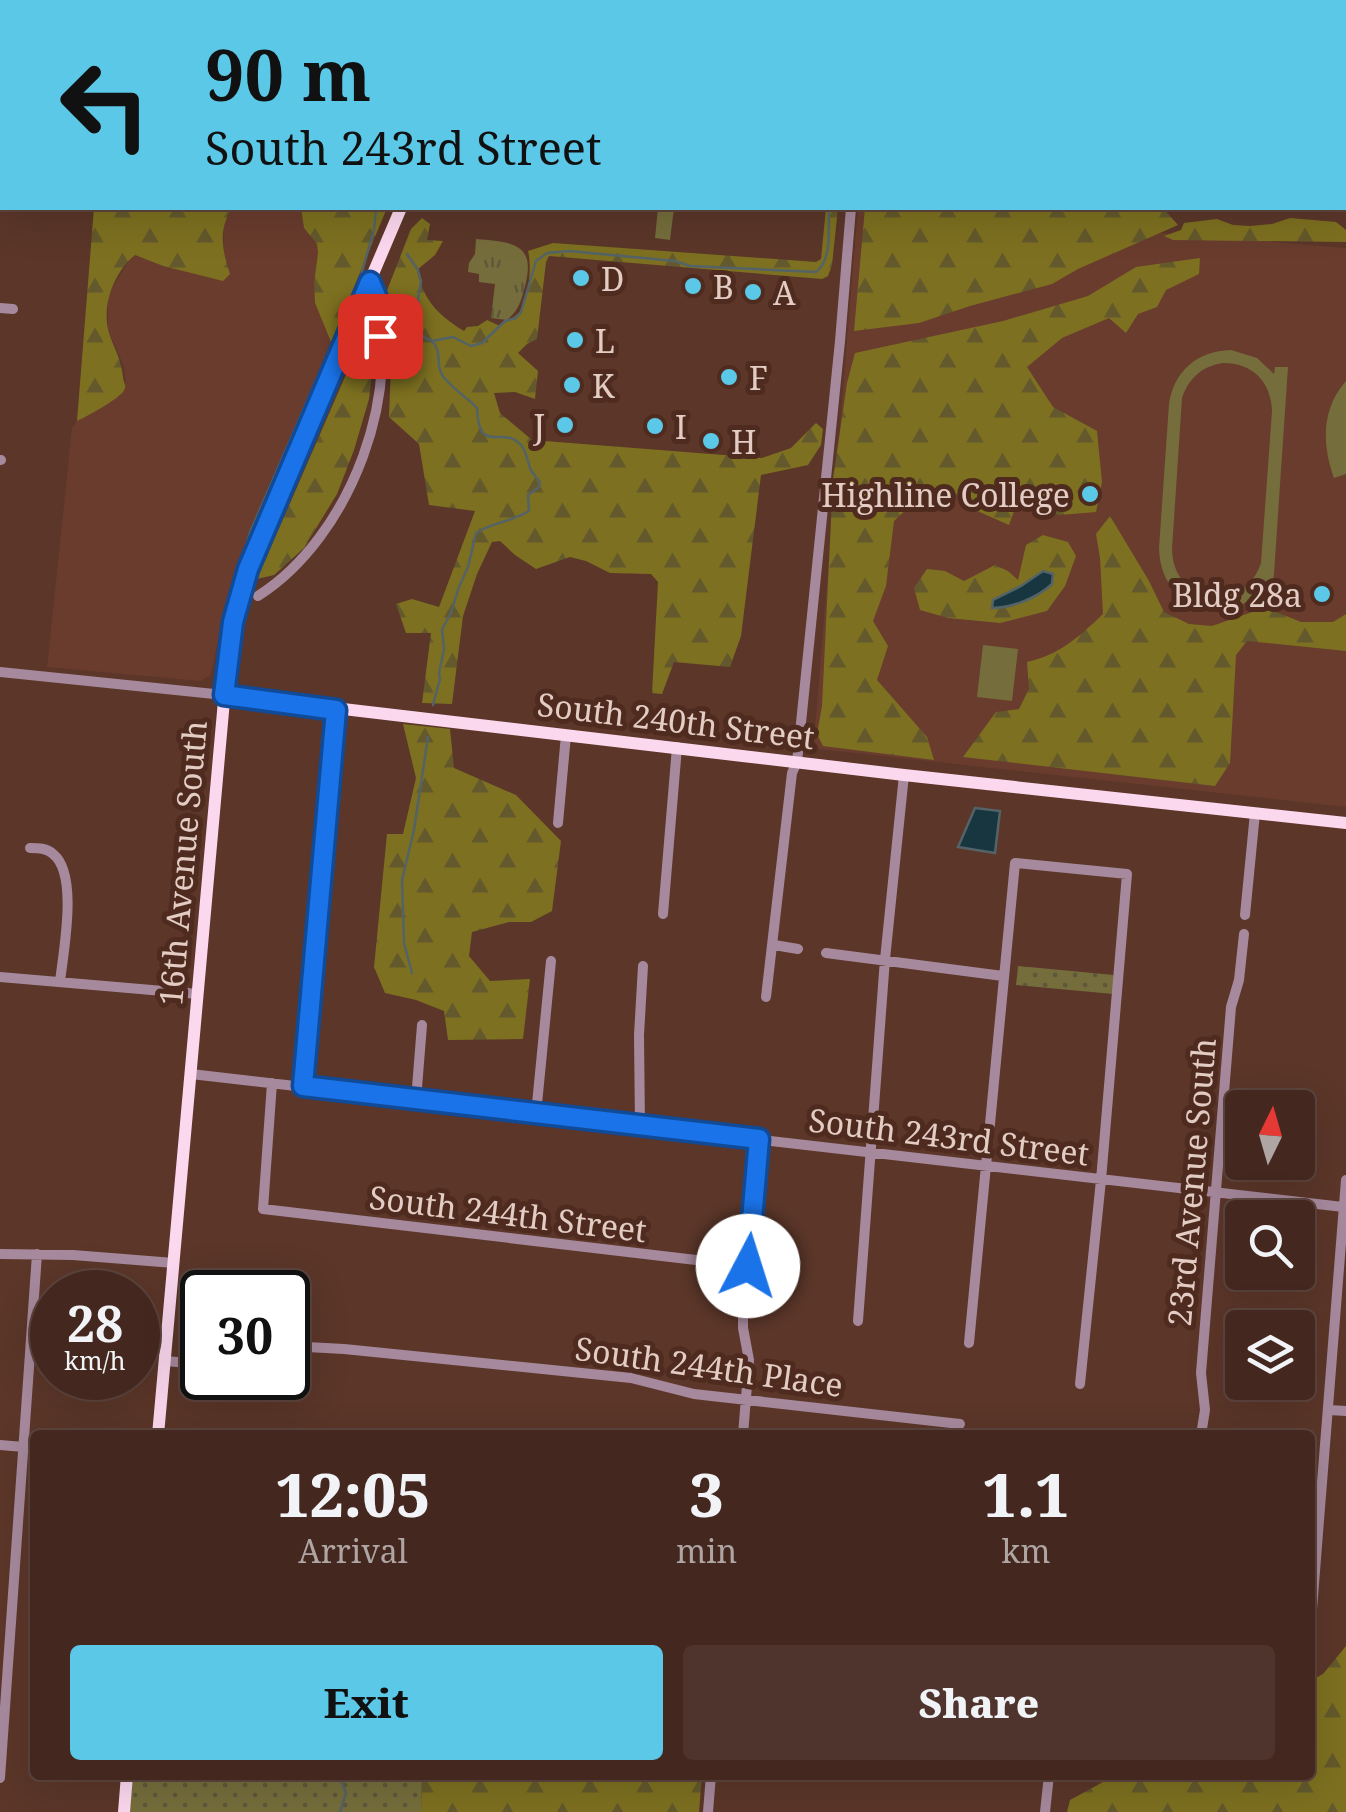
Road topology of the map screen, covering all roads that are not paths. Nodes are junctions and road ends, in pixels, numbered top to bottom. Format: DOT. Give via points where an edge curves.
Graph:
graph roads {
  1 [pos="400,210"];
  2 [pos="851,210"];
  3 [pos="370,282"];
  4 [pos="0,308"];
  5 [pos="13,309"];
  6 [pos="258,596"];
  7 [pos="0,672"];
  8 [pos="224,695"];
  9 [pos="336,710"];
  10 [pos="566,735"];
  11 [pos="677,747"];
  12 [pos="797,762"];
  13 [pos="904,775"];
  14 [pos="1255,813"];
  15 [pos="558,823"];
  16 [pos="1346,823"];
  17 [pos="30,848"];
  18 [pos="663,914"];
  19 [pos="1245,916"];
  20 [pos="1244,934"];
  21 [pos="774,946"];
  22 [pos="798,948"];
  23 [pos="826,953"];
  24 [pos="886,959"];
  25 [pos="551,961"];
  26 [pos="644,966"];
  27 [pos="1003,976"];
  28 [pos="0,977"];
  29 [pos="60,982"];
  30 [pos="198,994"];
  31 [pos="766,997"];
  32 [pos="422,1025"];
  33 [pos="191,1074"];
  34 [pos="272,1083"];
  35 [pos="303,1086"];
  36 [pos="416,1100"];
  37 [pos="536,1114"];
  38 [pos="640,1127"];
  39 [pos="759,1139"];
  40 [pos="870,1152"];
  41 [pos="985,1165"];
  42 [pos="1101,1180"];
  43 [pos="1346,1180"];
  44 [pos="1216,1191"];
  45 [pos="1343,1207"];
  46 [pos="0,1254"];
  47 [pos="37,1254"];
  48 [pos="174,1263"];
  49 [pos="748,1266"];
  50 [pos="858,1320"];
  51 [pos="969,1343"];
  52 [pos="310,1349"];
  53 [pos="165,1361"];
  54 [pos="180,1362"];
  55 [pos="1080,1384"];
  56 [pos="746,1400"];
  57 [pos="1329,1410"];
  58 [pos="1346,1411"];
  59 [pos="960,1424"];
  60 [pos="158,1430"];
  61 [pos="744,1430"];
  62 [pos="1202,1430"];
  63 [pos="0,1444"];
  64 [pos="29,1447"];
  65 [pos="1315,1575"];
  66 [pos="0,1778"];
  67 [pos="127,1780"];
  68 [pos="710,1780"];
  69 [pos="1049,1780"];
  70 [pos="124,1812"];
  71 [pos="708,1812"];
  72 [pos="1046,1812"];
  1 -- 3 [label="main road, 16th Avenue South"];
  2 -- 12 [label="street"];
  3 -- 6 [label="street" via="382,365 368,442 322,535 292,571"];
  3 -- 8 [label="main road, 16th Avenue South" via="248,569"];
  4 -- 5 [label="street"];
  7 -- 8 [label="street, South 240th Street"];
  8 -- 9 [label="main road, South 240th Street"];
  8 -- 30 [label="main road, 16th Avenue South"];
  9 -- 10 [label="main road, South 240th Street"];
  9 -- 35 [label="street"];
  10 -- 11 [label="main road, South 240th Street"];
  10 -- 15 [label="street"];
  11 -- 12 [label="main road, South 240th Street"];
  11 -- 18 [label="street"];
  12 -- 13 [label="main road, South 240th Street"];
  12 -- 21 [label="street"];
  13 -- 14 [label="main road, South 240th Street"];
  13 -- 24 [label="street"];
  14 -- 16 [label="main road, South 240th Street"];
  14 -- 19 [label="street"];
  17 -- 29 [label="street" via="50,851 64,872"];
  20 -- 44 [label="street, 23rd Avenue South" via="1231,1007"];
  21 -- 22 [label="street"];
  21 -- 31 [label="street"];
  23 -- 24 [label="street"];
  24 -- 27 [label="street"];
  24 -- 40 [label="street"];
  25 -- 37 [label="street"];
  26 -- 38 [label="street"];
  27 -- 41 [label="street"];
  27 -- 42 [label="street" via="1014,863 1127,874"];
  28 -- 29 [label="street"];
  29 -- 30 [label="street"];
  30 -- 33 [label="main road, 16th Avenue South"];
  32 -- 36 [label="street"];
  33 -- 34 [label="street, South 243rd Street"];
  33 -- 48 [label="main road, 16th Avenue South"];
  34 -- 35 [label="street, South 243rd Street"];
  34 -- 49 [label="street, South 244th Street" via="263,1208"];
  35 -- 36 [label="street, South 243rd Street"];
  36 -- 37 [label="street, South 243rd Street"];
  37 -- 38 [label="street, South 243rd Street"];
  38 -- 39 [label="street, South 243rd Street"];
  39 -- 40 [label="street, South 243rd Street"];
  39 -- 49 [label="street"];
  40 -- 41 [label="street, South 243rd Street"];
  40 -- 50 [label="street"];
  41 -- 42 [label="street, South 243rd Street"];
  41 -- 51 [label="street"];
  42 -- 44 [label="street, South 243rd Street"];
  42 -- 55 [label="street"];
  43 -- 45 [label="street"];
  44 -- 45 [label="street, South 243rd Street"];
  44 -- 62 [label="street, 23rd Avenue South"];
  45 -- 57 [label="street"];
  46 -- 47 [label="street"];
  47 -- 48 [label="street"];
  47 -- 64 [label="street"];
  48 -- 53 [label="main road, 16th Avenue South"];
  49 -- 56 [label="street"];
  52 -- 56 [label="street, South 244th Place" via="632,1378"];
  53 -- 54 [label="street"];
  53 -- 60 [label="main road, 16th Avenue South"];
  56 -- 59 [label="street, South 244th Place"];
  56 -- 61 [label="street"];
  57 -- 58 [label="street"];
  57 -- 65 [label="street"];
  63 -- 64 [label="street"];
  64 -- 66 [label="street"];
  67 -- 70 [label="main road"];
  68 -- 71 [label="street"];
  69 -- 72 [label="street"];
}
